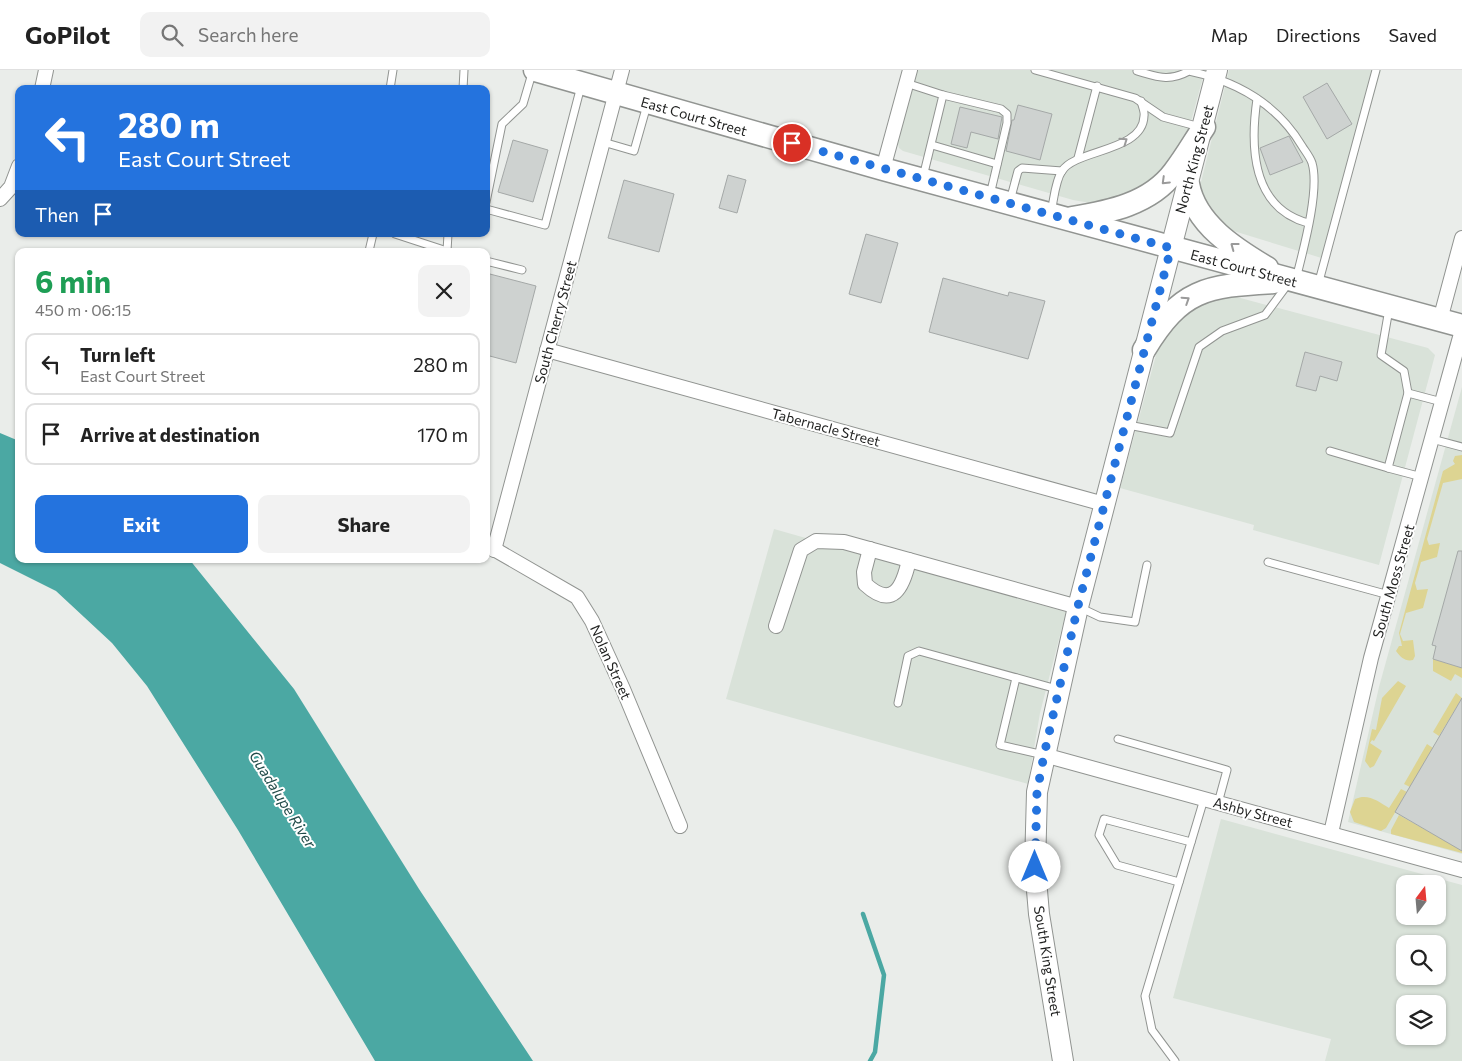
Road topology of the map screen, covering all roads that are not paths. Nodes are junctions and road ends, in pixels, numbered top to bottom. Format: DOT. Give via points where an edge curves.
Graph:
graph roads {
  1 [pos="46,70"];
  2 [pos="393,70"];
  3 [pos="464,70"];
  4 [pos="534,70"];
  5 [pos="622,70"];
  6 [pos="1035,70"];
  7 [pos="1376,70"];
  8 [pos="1137,72"];
  9 [pos="1216,74"];
  10 [pos="908,77"];
  11 [pos="581,84"];
  12 [pos="43,85"];
  13 [pos="391,85"];
  14 [pos="463,85"];
  15 [pos="1097,86"];
  16 [pos="616,94"];
  17 [pos="943,95"];
  18 [pos="1257,99"];
  19 [pos="1141,101"];
  20 [pos="647,103"];
  21 [pos="1204,127"];
  22 [pos="603,142"];
  23 [pos="932,145"];
  24 [pos="1078,158"];
  25 [pos="997,164"];
  26 [pos="883,169"];
  27 [pos="1062,171"];
  28 [pos="15,176"];
  29 [pos="922,180"];
  30 [pos="490,182"];
  31 [pos="1188,184"];
  32 [pos="0,199"];
  33 [pos="999,201"];
  34 [pos="490,210"];
  35 [pos="1058,217"];
  36 [pos="1308,223"];
  37 [pos="404,237"];
  38 [pos="1462,238"];
  39 [pos="438,248"];
  40 [pos="1171,248"];
  41 [pos="490,262"];
  42 [pos="522,270"];
  43 [pos="1293,281"];
  44 [pos="1318,288"];
  45 [pos="1390,307"];
  46 [pos="1440,320"];
  47 [pos="1462,328"];
  48 [pos="548,350"];
  49 [pos="1144,350"];
  50 [pos="1408,393"];
  51 [pos="1442,402"];
  52 [pos="1125,425"];
  53 [pos="1432,439"];
  54 [pos="1462,447"];
  55 [pos="1330,451"];
  56 [pos="1388,468"];
  57 [pos="1422,477"];
  58 [pos="1104,504"];
  59 [pos="490,547"];
  60 [pos="870,549"];
  61 [pos="909,560"];
  62 [pos="1268,562"];
  63 [pos="1147,565"];
  64 [pos="1389,595"];
  65 [pos="1078,606"];
  66 [pos="776,626"];
  67 [pos="1016,678"];
  68 [pos="1060,690"];
  69 [pos="898,703"];
  70 [pos="1118,739"];
  71 [pos="1044,755"];
  72 [pos="1204,799"];
  73 [pos="1218,803"];
  74 [pos="680,826"];
  75 [pos="1331,834"];
  76 [pos="1191,842"];
  77 [pos="1462,870"];
  78 [pos="1179,882"];
  79 [pos="1063,1061"];
  80 [pos="1175,1061"];
  1 -- 12 [label="street"];
  2 -- 13 [label="lane"];
  3 -- 14 [label="lane"];
  4 -- 11 [label="main road, East Court Street"];
  4 -- 30 [label="lane" via="523,104 502,124"];
  5 -- 16 [label="street, South Cherry Street"];
  6 -- 15 [label="lane"];
  7 -- 44 [label="lane"];
  8 -- 9 [label="lane" via="1164,78 1176,78 1189,71"];
  9 -- 18 [label="lane"];
  9 -- 21 [label="main road, North King Street"];
  10 -- 17 [label="lane"];
  10 -- 26 [label="street"];
  11 -- 16 [label="main road, East Court Street"];
  11 -- 34 [label="lane" via="545,225"];
  15 -- 19 [label="lane"];
  15 -- 24 [label="lane"];
  16 -- 20 [label="main road, East Court Street"];
  16 -- 22 [label="street, South Cherry Street"];
  17 -- 23 [label="lane"];
  17 -- 25 [label="lane" via="1001,109 1007,114"];
  18 -- 36 [label="lane" via="1273,109 1292,128 1312,163 1313,198"];
  18 -- 36 [label="lane" via="1254,159 1267,192 1276,205 1295,220"];
  19 -- 21 [label="lane" via="1164,117"];
  24 -- 19 [label="lane, one-way" via="1116,147 1140,128 1144,117"];
  20 -- 22 [label="lane" via="634,151"];
  20 -- 26 [label="main road, East Court Street"];
  21 -- 31 [label="main road, North King Street"];
  21 -- 35 [label="main road, one-way" via="1174,172 1148,195 1112,210"];
  22 -- 48 [label="street, South Cherry Street"];
  23 -- 25 [label="lane"];
  23 -- 29 [label="lane"];
  24 -- 27 [label="lane"];
  25 -- 33 [label="lane"];
  26 -- 29 [label="main road, East Court Street"];
  27 -- 33 [label="lane" via="1022,168"];
  27 -- 35 [label="lane"];
  28 -- 32 [label="street"];
  29 -- 33 [label="main road, East Court Street"];
  31 -- 40 [label="main road, North King Street"];
  43 -- 31 [label="main road, one-way" via="1237,248 1216,231 1196,210"];
  33 -- 35 [label="main road, East Court Street"];
  35 -- 40 [label="main road, East Court Street"];
  36 -- 43 [label="lane"];
  37 -- 39 [label="lane"];
  38 -- 46 [label="street"];
  40 -- 43 [label="main road, East Court Street"];
  40 -- 49 [label="main road, South King Street"];
  41 -- 42 [label="lane"];
  43 -- 44 [label="main road, East Court Street"];
  49 -- 43 [label="main road, one-way" via="1170,313 1190,296 1206,290"];
  43 -- 52 [label="lane" via="1264,315 1222,331 1199,346 1170,433"];
  44 -- 45 [label="main road, East Court Street"];
  45 -- 46 [label="main road, East Court Street"];
  45 -- 50 [label="lane" via="1381,355 1404,371"];
  46 -- 47 [label="main road, East Court Street"];
  47 -- 51 [label="street, South Moss Street"];
  48 -- 58 [label="street, Tabernacle Street"];
  48 -- 59 [label="street, South Cherry Street"];
  49 -- 52 [label="main road, South King Street"];
  50 -- 51 [label="lane"];
  50 -- 56 [label="lane"];
  51 -- 53 [label="street, South Moss Street"];
  52 -- 58 [label="main road, South King Street"];
  53 -- 54 [label="lane"];
  53 -- 57 [label="street, South Moss Street"];
  55 -- 56 [label="lane"];
  56 -- 57 [label="lane"];
  57 -- 64 [label="street, South Moss Street"];
  58 -- 65 [label="main road, South King Street"];
  59 -- 74 [label="street, Nolan Street" via="577,597 592,621 619,680"];
  60 -- 61 [label="street"];
  60 -- 61 [label="street" via="864,572 865,584 873,592 886,596 898,592"];
  60 -- 66 [label="street" via="844,542 816,540 801,550"];
  61 -- 65 [label="street"];
  62 -- 64 [label="lane"];
  63 -- 65 [label="lane" via="1135,622 1100,617"];
  64 -- 75 [label="street, South Moss Street" via="1371,658"];
  65 -- 68 [label="main road, South King Street"];
  67 -- 68 [label="lane"];
  67 -- 69 [label="lane" via="919,651 908,656"];
  67 -- 71 [label="lane" via="1000,745"];
  68 -- 71 [label="main road, South King Street"];
  70 -- 73 [label="lane" via="1227,770"];
  71 -- 72 [label="street, Ashby Street"];
  71 -- 79 [label="main road, South King Street" via="1037,792 1035,867 1039,914"];
  72 -- 73 [label="street, Ashby Street"];
  72 -- 76 [label="lane"];
  73 -- 75 [label="street, Ashby Street"];
  75 -- 77 [label="street, Ashby Street"];
  76 -- 78 [label="lane"];
  76 -- 78 [label="lane" via="1104,819 1099,835 1116,865"];
  78 -- 80 [label="lane" via="1145,996 1152,1030"];
}
